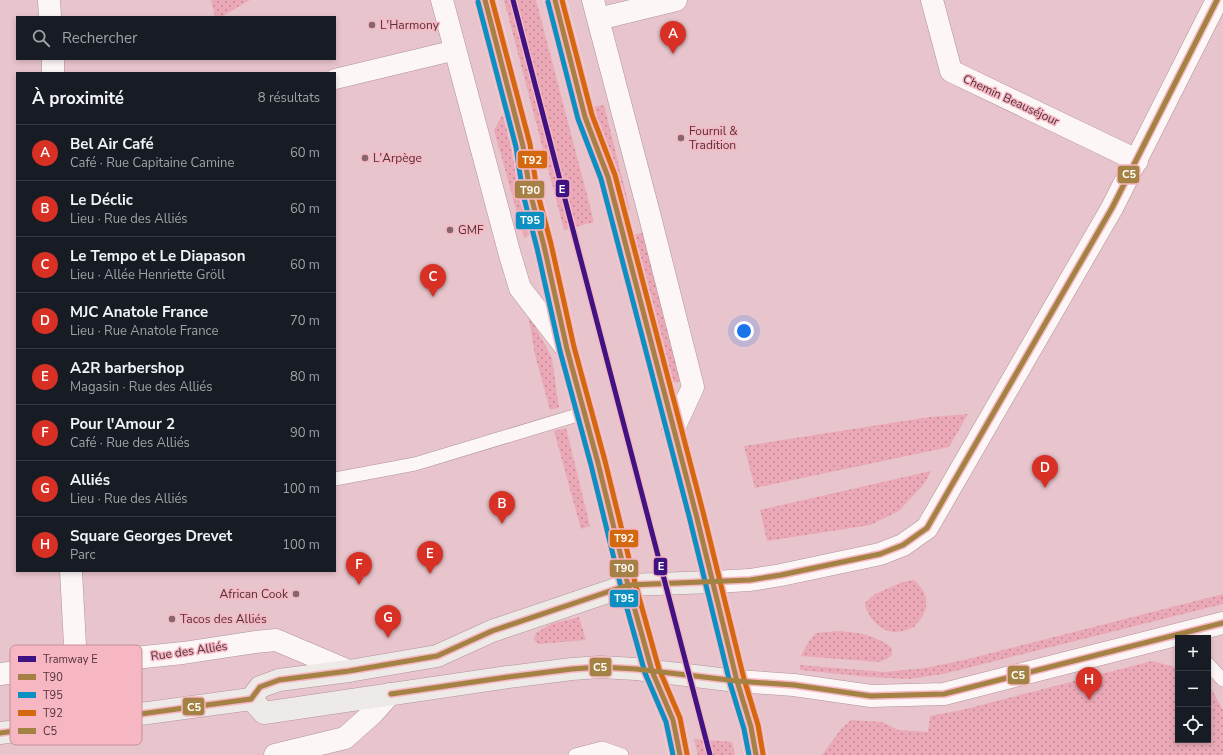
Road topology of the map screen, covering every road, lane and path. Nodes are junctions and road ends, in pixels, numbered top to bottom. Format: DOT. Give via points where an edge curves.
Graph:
graph roads {
  1 [pos="49,0"];
  2 [pos="442,0"];
  3 [pos="485,0"];
  4 [pos="555,0"];
  5 [pos="676,0"];
  6 [pos="932,0"];
  7 [pos="1217,0"];
  8 [pos="595,10"];
  9 [pos="50,16"];
  10 [pos="456,50"];
  11 [pos="53,60"];
  12 [pos="53,72"];
  13 [pos="336,79"];
  14 [pos="1137,161"];
  15 [pos="567,349"];
  16 [pos="584,412"];
  17 [pos="673,430"];
  18 [pos="336,479"];
  19 [pos="71,572"];
  20 [pos="713,582"];
  21 [pos="628,585"];
  22 [pos="1223,623"];
  23 [pos="1184,635"];
  24 [pos="1175,637"];
  25 [pos="75,645"];
  26 [pos="142,657"];
  27 [pos="1211,667"];
  28 [pos="349,671"];
  29 [pos="652,671"];
  30 [pos="10,673"];
  31 [pos="0,674"];
  32 [pos="1223,680"];
  33 [pos="737,681"];
  34 [pos="390,694"];
  35 [pos="251,699"];
  36 [pos="142,714"];
  37 [pos="10,732"];
  38 [pos="0,733"];
  39 [pos="275,755"];
  40 [pos="575,755"];
  41 [pos="622,755"];
  42 [pos="680,755"];
  43 [pos="756,755"];
  1 -- 9 [label="street"];
  2 -- 10 [label="street"];
  3 -- 15 [label="main road" via="523,146 530,192"];
  4 -- 17 [label="main road" via="584,117 608,177"];
  5 -- 8 [label="street"];
  6 -- 14 [label="street, Chemin Beauséjour" via="951,71"];
  7 -- 14 [label="street"];
  8 -- 17 [label="street" via="693,388"];
  10 -- 13 [label="street"];
  10 -- 15 [label="street" via="520,288"];
  11 -- 12 [label="street"];
  14 -- 20 [label="street" via="927,528 903,545 880,554 781,575"];
  15 -- 16 [label="main road"];
  16 -- 18 [label="lane" via="415,464"];
  16 -- 21 [label="main road"];
  17 -- 20 [label="main road"];
  19 -- 25 [label="street"];
  20 -- 21 [label="main road"];
  20 -- 33 [label="main road"];
  21 -- 28 [label="main road" via="492,631 437,656"];
  21 -- 29 [label="main road"];
  22 -- 23 [label="street"];
  24 -- 33 [label="street" via="944,694 871,696 794,685"];
  26 -- 28 [label="street, Rue des Alliés" via="276,640"];
  27 -- 32 [label="lane"];
  28 -- 35 [label="main road" via="279,680 260,687"];
  29 -- 33 [label="main road"];
  29 -- 34 [label="main road" via="600,667 572,669"];
  29 -- 42 [label="main road" via="673,720"];
  30 -- 31 [label="street, Rue des Alliés"];
  33 -- 43 [label="main road" via="751,727"];
  34 -- 35 [label="main road" via="264,713"];
  34 -- 39 [label="street" via="345,738"];
  35 -- 36 [label="main road"];
  37 -- 38 [label="main road"];
  40 -- 41 [label="lane" via="602,748"];
}
